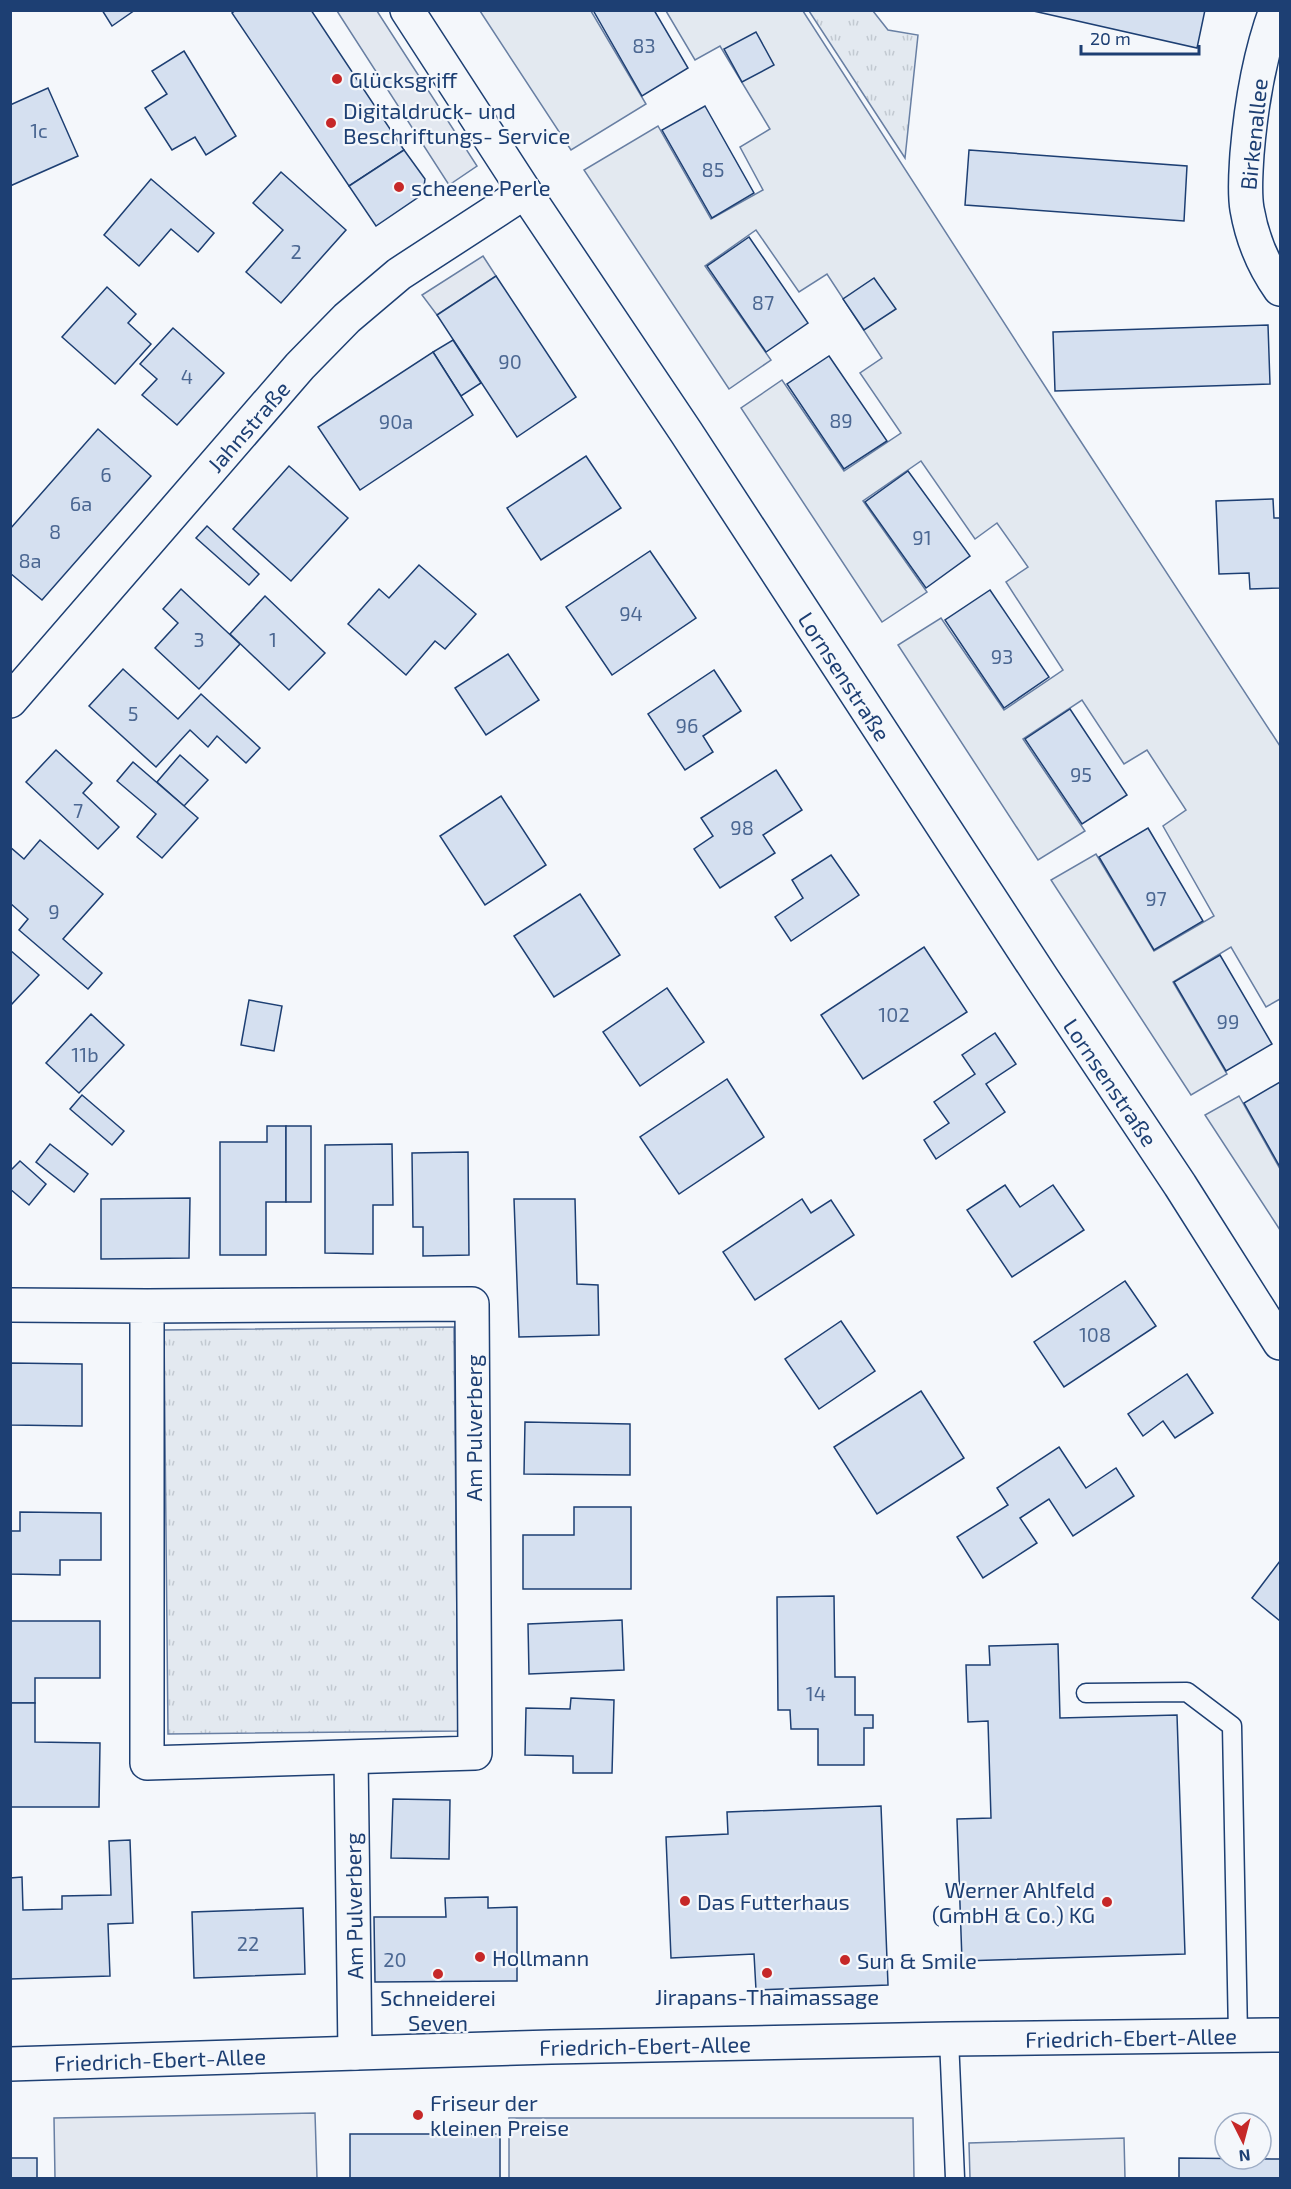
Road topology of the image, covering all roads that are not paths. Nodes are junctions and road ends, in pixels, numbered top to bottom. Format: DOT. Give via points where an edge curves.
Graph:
graph roads {
  1 [pos="407,10"];
  2 [pos="1276,10"];
  3 [pos="525,192"];
  4 [pos="1281,289"];
  5 [pos="10,701"];
  6 [pos="10,1305"];
  7 [pos="147,1306"];
  8 [pos="1281,1343"];
  9 [pos="1086,1693"];
  10 [pos="351,1758"];
  11 [pos="1238,2035"];
  12 [pos="1281,2035"];
  13 [pos="949,2039"];
  14 [pos="355,2053"];
  15 [pos="10,2064"];
  16 [pos="955,2178"];
  1 -- 3 [label="street, Lornsenstraße"];
  2 -- 4 [label="street, Birkenallee" via="1256,87 1245,179 1252,231 1261,257"];
  3 -- 5 [label="street, Jahnstraße" via="399,274 347,318 300,366"];
  3 -- 8 [label="street, Lornsenstraße"];
  6 -- 7 [label="street, Am Pulverberg"];
  7 -- 10 [label="street, Am Pulverberg" via="147,1763"];
  7 -- 10 [label="street, Am Pulverberg" via="472,1304 475,1753"];
  9 -- 11 [label="lane" via="1187,1692 1232,1726"];
  10 -- 14 [label="street, Am Pulverberg"];
  11 -- 12 [label="street, Friedrich-Ebert-Allee"];
  11 -- 13 [label="street, Friedrich-Ebert-Allee"];
  13 -- 14 [label="street, Friedrich-Ebert-Allee"];
  13 -- 16 [label="lane"];
  14 -- 15 [label="street, Friedrich-Ebert-Allee"];
}
